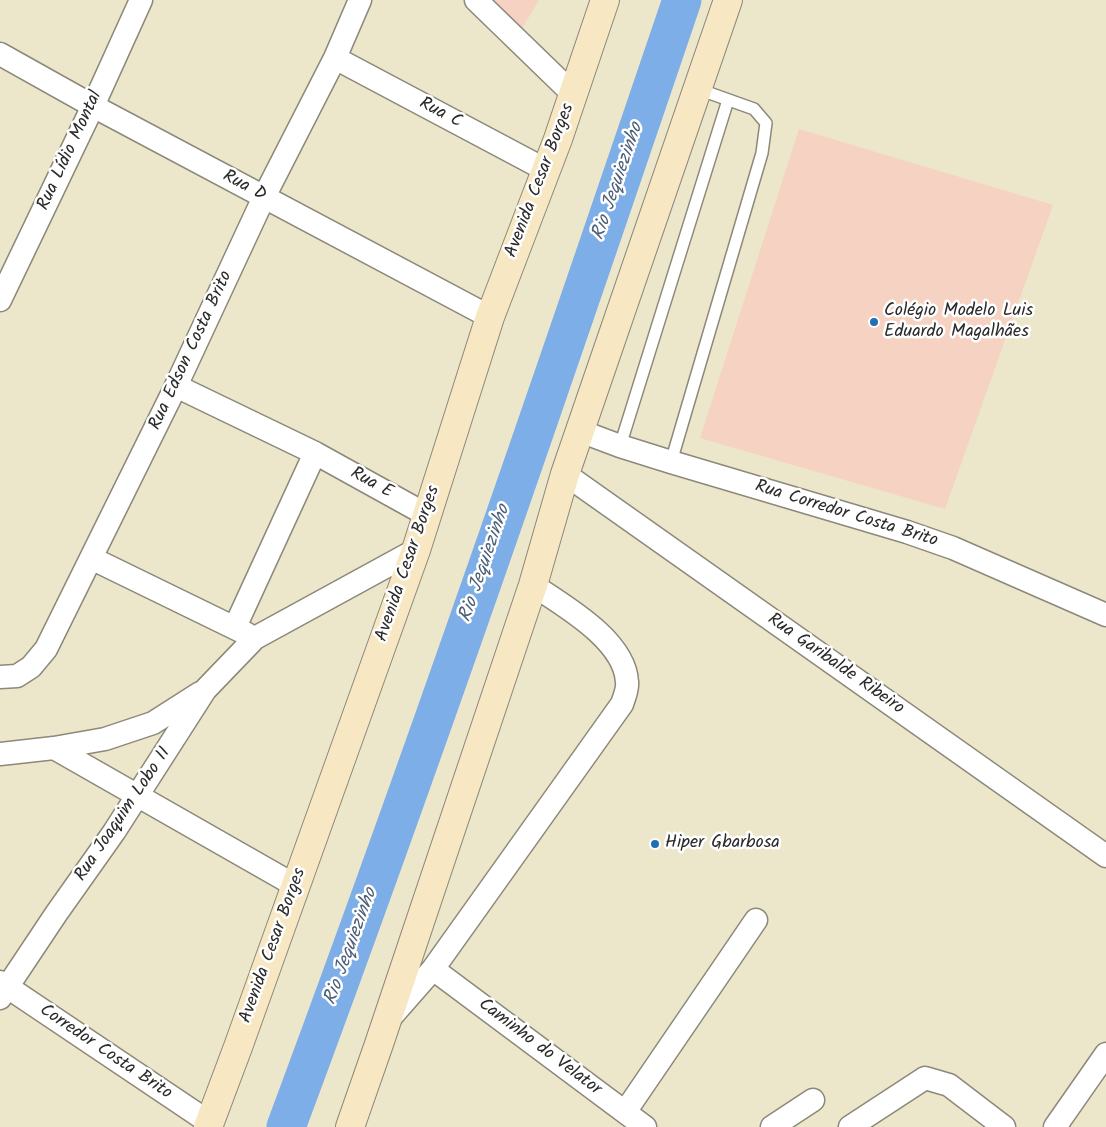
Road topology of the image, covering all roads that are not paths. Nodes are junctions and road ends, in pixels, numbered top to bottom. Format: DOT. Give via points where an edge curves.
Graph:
graph roads {
  1 [pos="141,0"];
  2 [pos="360,0"];
  3 [pos="476,0"];
  4 [pos="605,0"];
  5 [pos="728,0"];
  6 [pos="0,54"];
  7 [pos="335,58"];
  8 [pos="698,89"];
  9 [pos="573,94"];
  10 [pos="728,100"];
  11 [pos="93,106"];
  12 [pos="546,170"];
  13 [pos="264,198"];
  14 [pos="0,300"];
  15 [pos="490,316"];
  16 [pos="176,386"];
  17 [pos="580,431"];
  18 [pos="620,446"];
  19 [pos="315,453"];
  20 [pos="671,462"];
  21 [pos="565,474"];
  22 [pos="427,515"];
  23 [pos="416,550"];
  24 [pos="92,558"];
  25 [pos="533,585"];
  26 [pos="1106,615"];
  27 [pos="245,633"];
  28 [pos="0,677"];
  29 [pos="205,690"];
  30 [pos="54,748"];
  31 [pos="0,754"];
  32 [pos="137,796"];
  33 [pos="1106,856"];
  34 [pos="296,886"];
  35 [pos="756,920"];
  36 [pos="432,969"];
  37 [pos="2,989"];
  38 [pos="386,1022"];
  39 [pos="1106,1054"];
  40 [pos="813,1100"];
  41 [pos="625,1112"];
  42 [pos="1062,1124"];
  43 [pos="209,1125"];
  44 [pos="350,1127"];
  45 [pos="646,1127"];
  46 [pos="772,1127"];
  47 [pos="850,1127"];
  48 [pos="1004,1127"];
  1 -- 11 [label="street, Rua Lídio Montal"];
  2 -- 7 [label="street, Rua Edson Costa Brito"];
  3 -- 9 [label="street"];
  4 -- 9 [label="main road, Avenida Cesar Borges"];
  5 -- 8 [label="main road"];
  6 -- 11 [label="street, Rua D"];
  7 -- 12 [label="street, Rua C"];
  7 -- 13 [label="street, Rua Edson Costa Brito"];
  8 -- 10 [label="lane"];
  8 -- 17 [label="main road"];
  9 -- 12 [label="main road, Avenida Cesar Borges"];
  10 -- 18 [label="lane"];
  10 -- 20 [label="lane" via="754,109 766,123 762,153"];
  11 -- 13 [label="street, Rua D"];
  11 -- 14 [label="street, Rua Lídio Montal"];
  12 -- 15 [label="main road, Avenida Cesar Borges"];
  13 -- 15 [label="street, Rua D"];
  13 -- 16 [label="street, Rua Edson Costa Brito"];
  15 -- 22 [label="main road, Avenida Cesar Borges"];
  16 -- 19 [label="street, Rua E"];
  16 -- 24 [label="street, Rua Edson Costa Brito"];
  17 -- 18 [label="street, Rua Corredor Costa Brito"];
  17 -- 21 [label="main road"];
  18 -- 20 [label="street, Rua Corredor Costa Brito"];
  19 -- 22 [label="street, Rua E"];
  19 -- 27 [label="street"];
  20 -- 26 [label="street, Rua Corredor Costa Brito" via="953,548"];
  21 -- 25 [label="main road"];
  21 -- 33 [label="street, Rua Garibalde Ribeiro"];
  22 -- 23 [label="main road, Avenida Cesar Borges"];
  23 -- 27 [label="street"];
  23 -- 34 [label="main road, Avenida Cesar Borges"];
  24 -- 27 [label="street"];
  24 -- 28 [label="street, Rua Edson Costa Brito" via="46,649 31,667 17,676"];
  25 -- 36 [label="street" via="582,619 612,645 624,664 628,683 622,704"];
  25 -- 38 [label="main road"];
  27 -- 29 [label="street, Rua Joaquim Lobo II"];
  29 -- 30 [label="street" via="153,723 105,739"];
  29 -- 32 [label="street, Rua Joaquim Lobo II"];
  30 -- 31 [label="street"];
  30 -- 32 [label="street"];
  32 -- 34 [label="street"];
  32 -- 37 [label="street, Rua Joaquim Lobo II"];
  34 -- 43 [label="main road, Avenida Cesar Borges"];
  35 -- 41 [label="street"];
  36 -- 38 [label="street"];
  36 -- 41 [label="street, Caminho do Velator"];
  37 -- 43 [label="street, Corredor Costa Brito"];
  38 -- 44 [label="main road"];
  39 -- 42 [label="street"];
  40 -- 46 [label="street"];
  41 -- 45 [label="street, Caminho do Velator"];
  47 -- 48 [label="street" via="925,1078 949,1084"];
}
